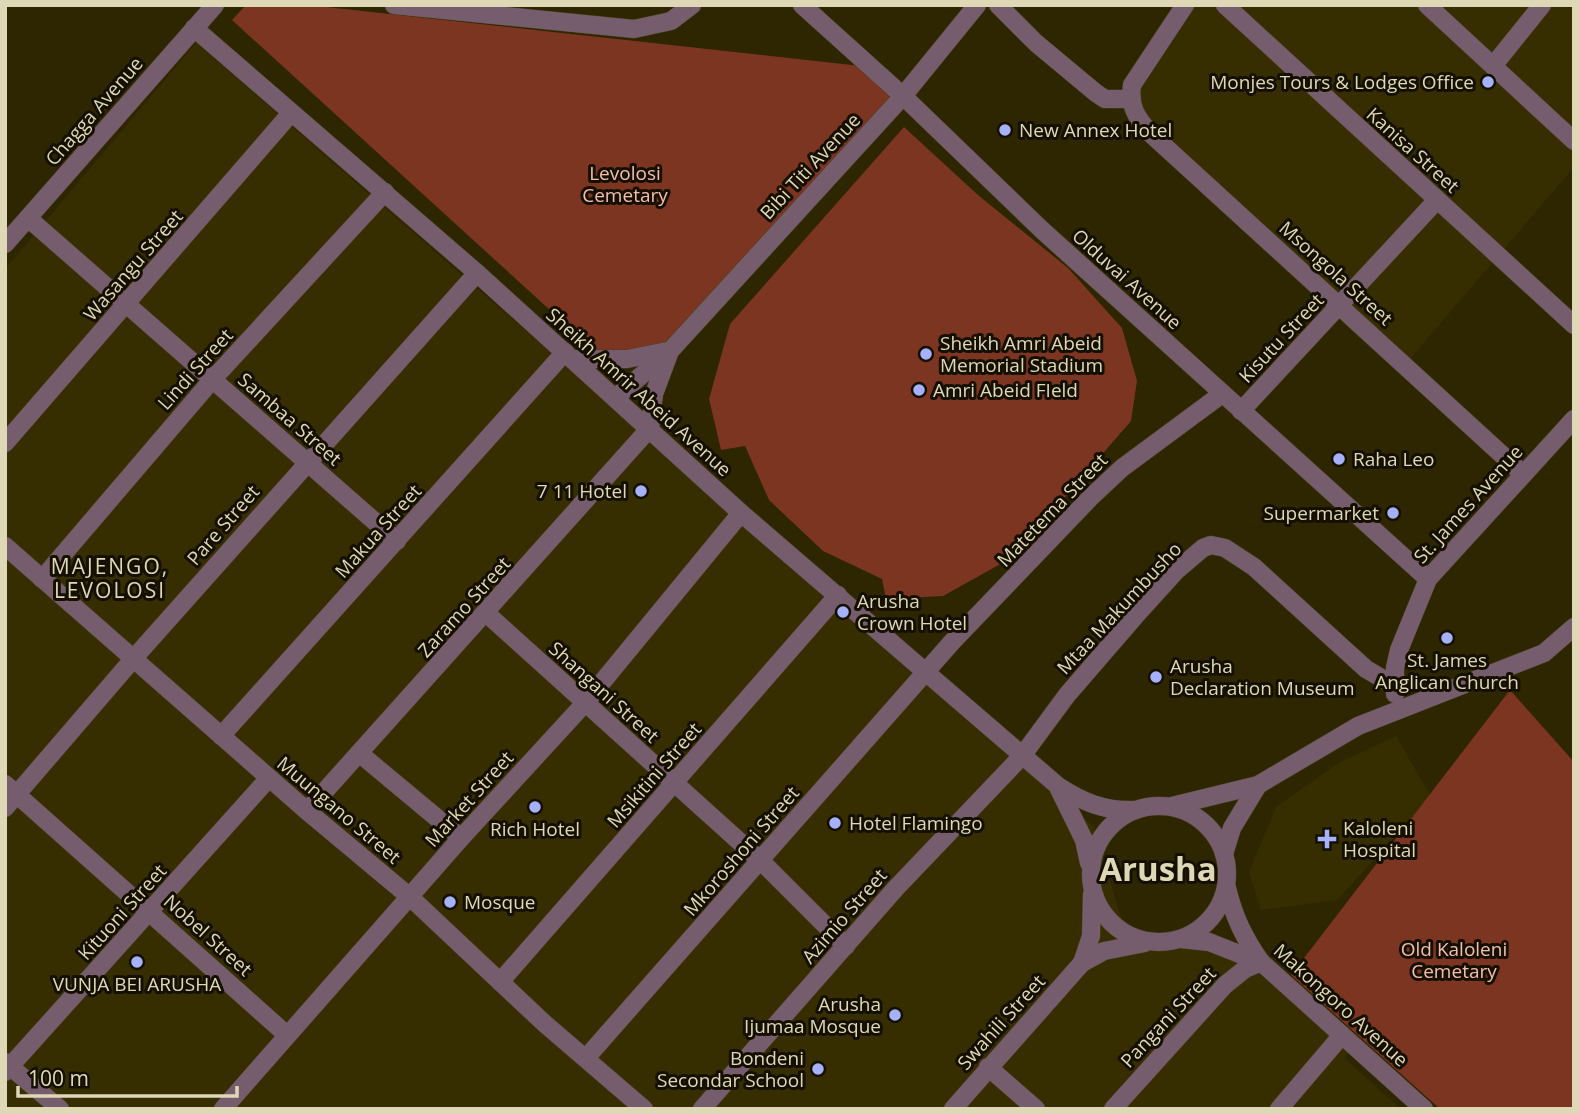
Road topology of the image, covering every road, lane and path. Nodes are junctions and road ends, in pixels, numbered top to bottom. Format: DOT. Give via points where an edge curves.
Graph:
graph roads {
  1 [pos="215,5"];
  2 [pos="394,5"];
  3 [pos="692,5"];
  4 [pos="802,5"];
  5 [pos="977,5"];
  6 [pos="998,5"];
  7 [pos="1185,5"];
  8 [pos="1224,5"];
  9 [pos="1427,5"];
  10 [pos="1542,5"];
  11 [pos="429,7"];
  12 [pos="475,10"];
  13 [pos="194,28"];
  14 [pos="1493,66"];
  15 [pos="903,96"];
  16 [pos="1130,99"];
  17 [pos="291,113"];
  18 [pos="1574,141"];
  19 [pos="385,192"];
  20 [pos="1437,200"];
  21 [pos="28,218"];
  22 [pos="5,244"];
  23 [pos="477,273"];
  24 [pos="127,305"];
  25 [pos="1340,305"];
  26 [pos="1574,325"];
  27 [pos="670,351"];
  28 [pos="569,356"];
  29 [pos="212,380"];
  30 [pos="1222,394"];
  31 [pos="616,397"];
  32 [pos="1241,411"];
  33 [pos="1574,419"];
  34 [pos="650,428"];
  35 [pos="5,443"];
  36 [pos="307,462"];
  37 [pos="1522,473"];
  38 [pos="741,513"];
  39 [pos="397,541"];
  40 [pos="5,546"];
  41 [pos="42,579"];
  42 [pos="1428,579"];
  43 [pos="838,595"];
  44 [pos="487,614"];
  45 [pos="1574,627"];
  46 [pos="134,658"];
  47 [pos="927,672"];
  48 [pos="1395,686"];
  49 [pos="585,703"];
  50 [pos="1396,708"];
  51 [pos="221,736"];
  52 [pos="359,753"];
  53 [pos="1022,755"];
  54 [pos="269,778"];
  55 [pos="674,784"];
  56 [pos="1258,785"];
  57 [pos="1058,786"];
  58 [pos="9,796"];
  59 [pos="1172,806"];
  60 [pos="1134,810"];
  61 [pos="307,811"];
  62 [pos="461,838"];
  63 [pos="1224,854"];
  64 [pos="761,861"];
  65 [pos="1090,866"];
  66 [pos="1091,885"];
  67 [pos="1227,885"];
  68 [pos="410,897"];
  69 [pos="151,913"];
  70 [pos="1181,939"];
  71 [pos="1150,942"];
  72 [pos="846,946"];
  73 [pos="1261,962"];
  74 [pos="1082,963"];
  75 [pos="500,982"];
  76 [pos="287,1035"];
  77 [pos="1342,1035"];
  78 [pos="586,1058"];
  79 [pos="7,1067"];
  80 [pos="988,1067"];
  81 [pos="60,1109"];
  82 [pos="223,1109"];
  83 [pos="644,1109"];
  84 [pos="702,1109"];
  85 [pos="953,1109"];
  86 [pos="1036,1109"];
  87 [pos="1113,1109"];
  88 [pos="1279,1109"];
  89 [pos="1424,1109"];
  1 -- 13 [label="street, Chagga Avenue"];
  2 -- 11 [label="street"];
  3 -- 12 [label="street" via="671,22 634,29"];
  4 -- 15 [label="street, Olduvai Avenue"];
  5 -- 15 [label="street, Bibi Titi Avenue"];
  6 -- 16 [label="street" via="1096,93 1105,99"];
  7 -- 16 [label="street" via="1138,73"];
  8 -- 20 [label="street, Kanisa Street"];
  9 -- 14 [label="street"];
  10 -- 14 [label="street"];
  11 -- 12 [label="street"];
  13 -- 17 [label="street, Sheikh Amrir Abeid Avenue"];
  13 -- 21 [label="street, Chagga Avenue"];
  14 -- 18 [label="street"];
  15 -- 27 [label="street, Bibi Titi Avenue"];
  15 -- 30 [label="street, Olduvai Avenue"];
  16 -- 25 [label="street, Msongola Street" via="1135,116 1150,133"];
  17 -- 19 [label="street, Sheikh Amrir Abeid Avenue"];
  17 -- 24 [label="street, Wasangu Street"];
  19 -- 23 [label="street, Sheikh Amrir Abeid Avenue"];
  19 -- 29 [label="street, Lindi Street"];
  20 -- 25 [label="street, Kisutu Street"];
  20 -- 26 [label="street, Kanisa Street"];
  21 -- 22 [label="street, Chagga Avenue"];
  21 -- 24 [label="street, Sambaa Street"];
  23 -- 28 [label="street, Sheikh Amrir Abeid Avenue"];
  23 -- 36 [label="street, Pare Street"];
  24 -- 29 [label="street, Sambaa Street"];
  24 -- 35 [label="street, Wasangu Street"];
  25 -- 32 [label="street, Kisutu Street"];
  25 -- 37 [label="street, Msongola Street"];
  27 -- 28 [label="street" via="627,359"];
  27 -- 31 [label="street"];
  27 -- 34 [label="street" via="654,394"];
  28 -- 31 [label="street, Sheikh Amrir Abeid Avenue"];
  28 -- 39 [label="street, Makua Street"];
  29 -- 36 [label="street, Sambaa Street"];
  29 -- 41 [label="street, Lindi Street"];
  30 -- 32 [label="street, Olduvai Avenue"];
  30 -- 47 [label="street, Matetema Street" via="1091,496"];
  31 -- 34 [label="street, Sheikh Amrir Abeid Avenue"];
  32 -- 42 [label="street, Olduvai Avenue"];
  33 -- 37 [label="street, St. James Avenue"];
  34 -- 38 [label="street, Sheikh Amrir Abeid Avenue"];
  34 -- 44 [label="street, Zaramo Street"];
  36 -- 39 [label="street, Sambaa Street"];
  36 -- 46 [label="street, Pare Street"];
  37 -- 42 [label="street, St. James Avenue"];
  38 -- 43 [label="street, Sheikh Amrir Abeid Avenue"];
  38 -- 49 [label="street, Market Street"];
  39 -- 51 [label="street, Makua Street"];
  40 -- 41 [label="street, Muungano Street"];
  41 -- 46 [label="street, Muungano Street"];
  42 -- 48 [label="street, St. James Avenue" via="1399,650"];
  43 -- 47 [label="street, Sheikh Amrir Abeid Avenue"];
  43 -- 55 [label="street, Msikitini Street"];
  44 -- 49 [label="street, Shangani Street"];
  44 -- 52 [label="street, Zaramo Street"];
  45 -- 50 [label="street" via="1529,661"];
  46 -- 51 [label="street, Muungano Street"];
  46 -- 58 [label="street, Pare Street"];
  47 -- 53 [label="street, Sheikh Amrir Abeid Avenue"];
  47 -- 64 [label="street, Mkoroshoni Street"];
  48 -- 50 [label="street, St. James Avenue"];
  48 -- 53 [label="street, Mtaa Makumbusho" via="1356,660 1254,567 1225,548 1211,545 1176,571 1137,614"];
  49 -- 55 [label="street, Shangani Street"];
  49 -- 62 [label="street, Market Street"];
  50 -- 56 [label="street" via="1325,743"];
  51 -- 54 [label="street, Muungano Street"];
  52 -- 61 [label="street, Zaramo Street"];
  52 -- 62 [label="street"];
  53 -- 57 [label="street, Sheikh Amrir Abeid Avenue"];
  53 -- 72 [label="street, Azimio Street"];
  54 -- 61 [label="street, Muungano Street"];
  54 -- 69 [label="street, Kituoni Street"];
  55 -- 64 [label="street, Shangani Street"];
  55 -- 75 [label="street, Msikitini Street"];
  56 -- 59 [label="street"];
  56 -- 63 [label="street" via="1232,828"];
  57 -- 60 [label="street" via="1084,803 1113,811"];
  57 -- 65 [label="street" via="1080,831"];
  58 -- 69 [label="street, Nobel Street"];
  59 -- 60 [label="street"];
  59 -- 63 [label="street" via="1199,818"];
  60 -- 65 [label="street" via="1104,832"];
  61 -- 68 [label="street, Muungano Street"];
  62 -- 68 [label="street, Market Street"];
  63 -- 67 [label="street"];
  64 -- 72 [label="street, Shangani Street"];
  64 -- 78 [label="street, Mkoroshoni Street"];
  65 -- 66 [label="street"];
  66 -- 71 [label="street" via="1098,906 1111,923 1129,936"];
  66 -- 74 [label="street, Swahili Street" via="1091,936"];
  67 -- 70 [label="street" via="1212,918"];
  67 -- 73 [label="street, Makongoro Avenue" via="1237,921"];
  68 -- 75 [label="street, Muungano Street"];
  68 -- 76 [label="street, Market Street"];
  69 -- 76 [label="street, Nobel Street"];
  69 -- 79 [label="street, Kituoni Street"];
  70 -- 71 [label="street"];
  70 -- 73 [label="street" via="1209,943"];
  71 -- 74 [label="street, Swahili Street" via="1104,951"];
  72 -- 84 [label="street, Azimio Street"];
  73 -- 77 [label="street, Makongoro Avenue"];
  73 -- 87 [label="street, Pangani Street" via="1225,985"];
  74 -- 80 [label="street, Swahili Street"];
  75 -- 78 [label="street, Muungano Street"];
  76 -- 82 [label="street, Market Street"];
  77 -- 88 [label="street"];
  77 -- 89 [label="street, Makongoro Avenue"];
  78 -- 83 [label="street, Muungano Street"];
  79 -- 81 [label="street"];
  80 -- 85 [label="street, Swahili Street"];
  80 -- 86 [label="street"];
}
